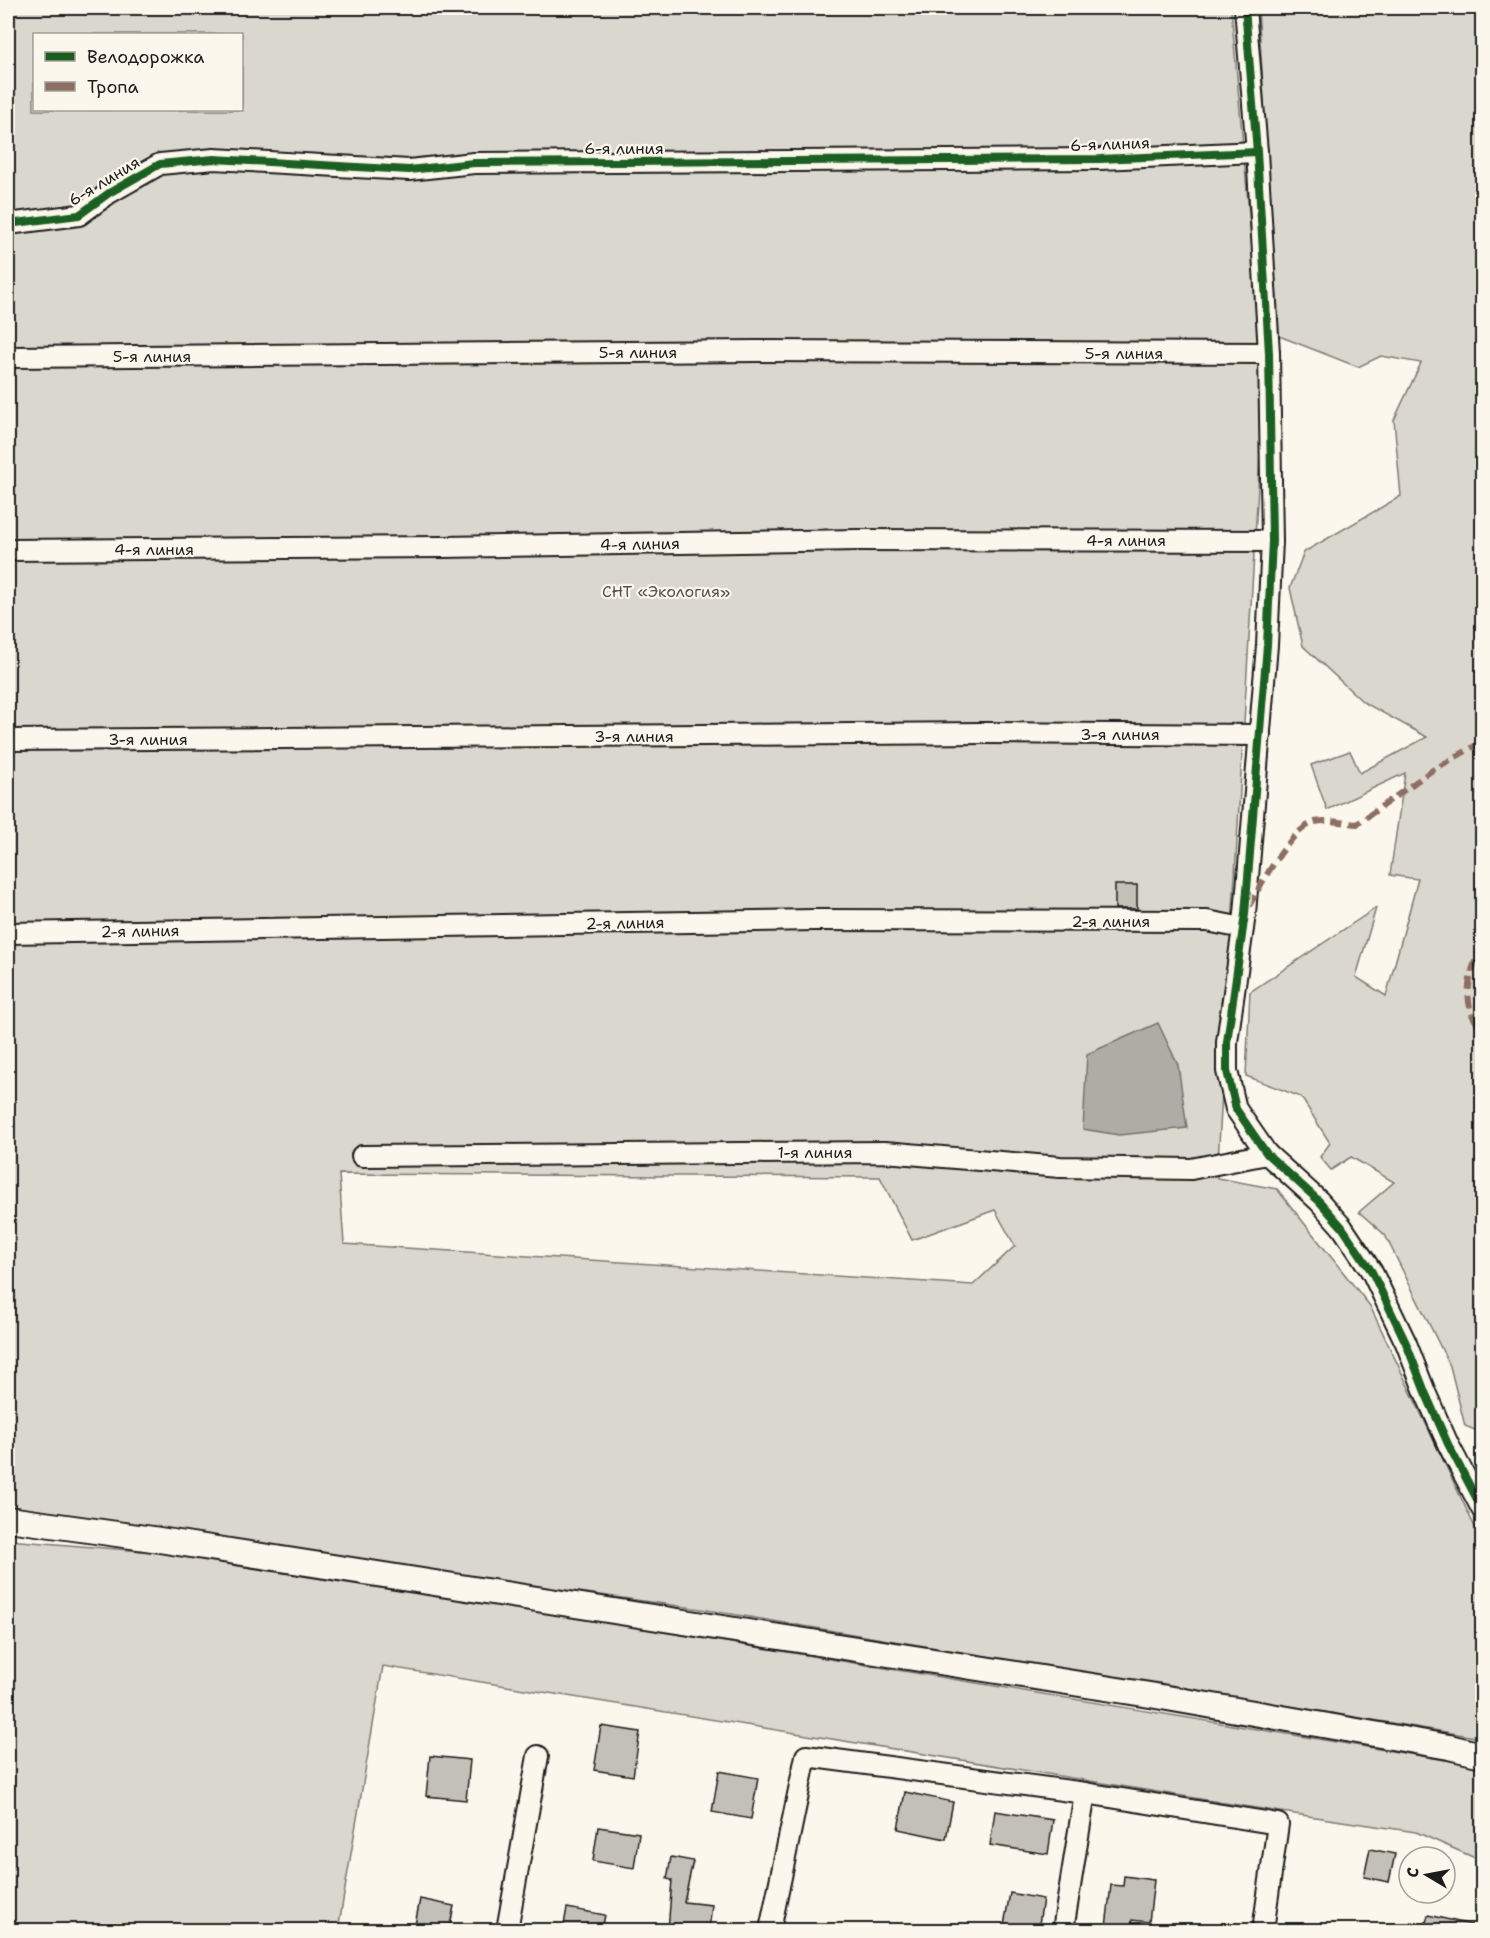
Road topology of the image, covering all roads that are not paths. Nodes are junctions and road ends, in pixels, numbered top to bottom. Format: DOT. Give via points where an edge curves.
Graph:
graph roads {
  1 [pos="1245,8"];
  2 [pos="1257,152"];
  3 [pos="8,224"];
  4 [pos="1269,353"];
  5 [pos="8,357"];
  6 [pos="1272,541"];
  7 [pos="8,549"];
  8 [pos="1260,735"];
  9 [pos="8,740"];
  10 [pos="1243,928"];
  11 [pos="8,933"];
  12 [pos="1267,1154"];
  13 [pos="362,1156"];
  14 [pos="1482,1509"];
  15 [pos="8,1519"];
  16 [pos="1482,1755"];
  17 [pos="538,1756"];
  18 [pos="1085,1794"];
  19 [pos="507,1930"];
  20 [pos="770,1930"];
  21 [pos="1063,1930"];
  22 [pos="1263,1930"];
  1 -- 2 [label="street"];
  2 -- 3 [label="street, 6-я линия" via="1100,159 474,163 409,170 214,159 160,164 109,193 79,216"];
  2 -- 4 [label="street"];
  4 -- 5 [label="street, 5-я линия" via="745,351"];
  4 -- 6 [label="street"];
  6 -- 7 [label="street, 4-я линия" via="858,540"];
  6 -- 8 [label="street"];
  8 -- 9 [label="street, 3-я линия" via="973,733"];
  8 -- 10 [label="street"];
  10 -- 11 [label="street, 2-я линия" via="1207,921 814,920"];
  10 -- 12 [label="street" via="1227,1042 1227,1071 1236,1109"];
  12 -- 13 [label="street, 1-я линия" via="1191,1170 1060,1167 885,1152"];
  12 -- 14 [label="street" via="1327,1210 1372,1272 1448,1444"];
  15 -- 16 [label="main road" via="1150,1695"];
  17 -- 19 [label="street"];
  18 -- 20 [label="street" via="806,1756"];
  18 -- 21 [label="street"];
  18 -- 22 [label="street" via="1278,1824"];
}
